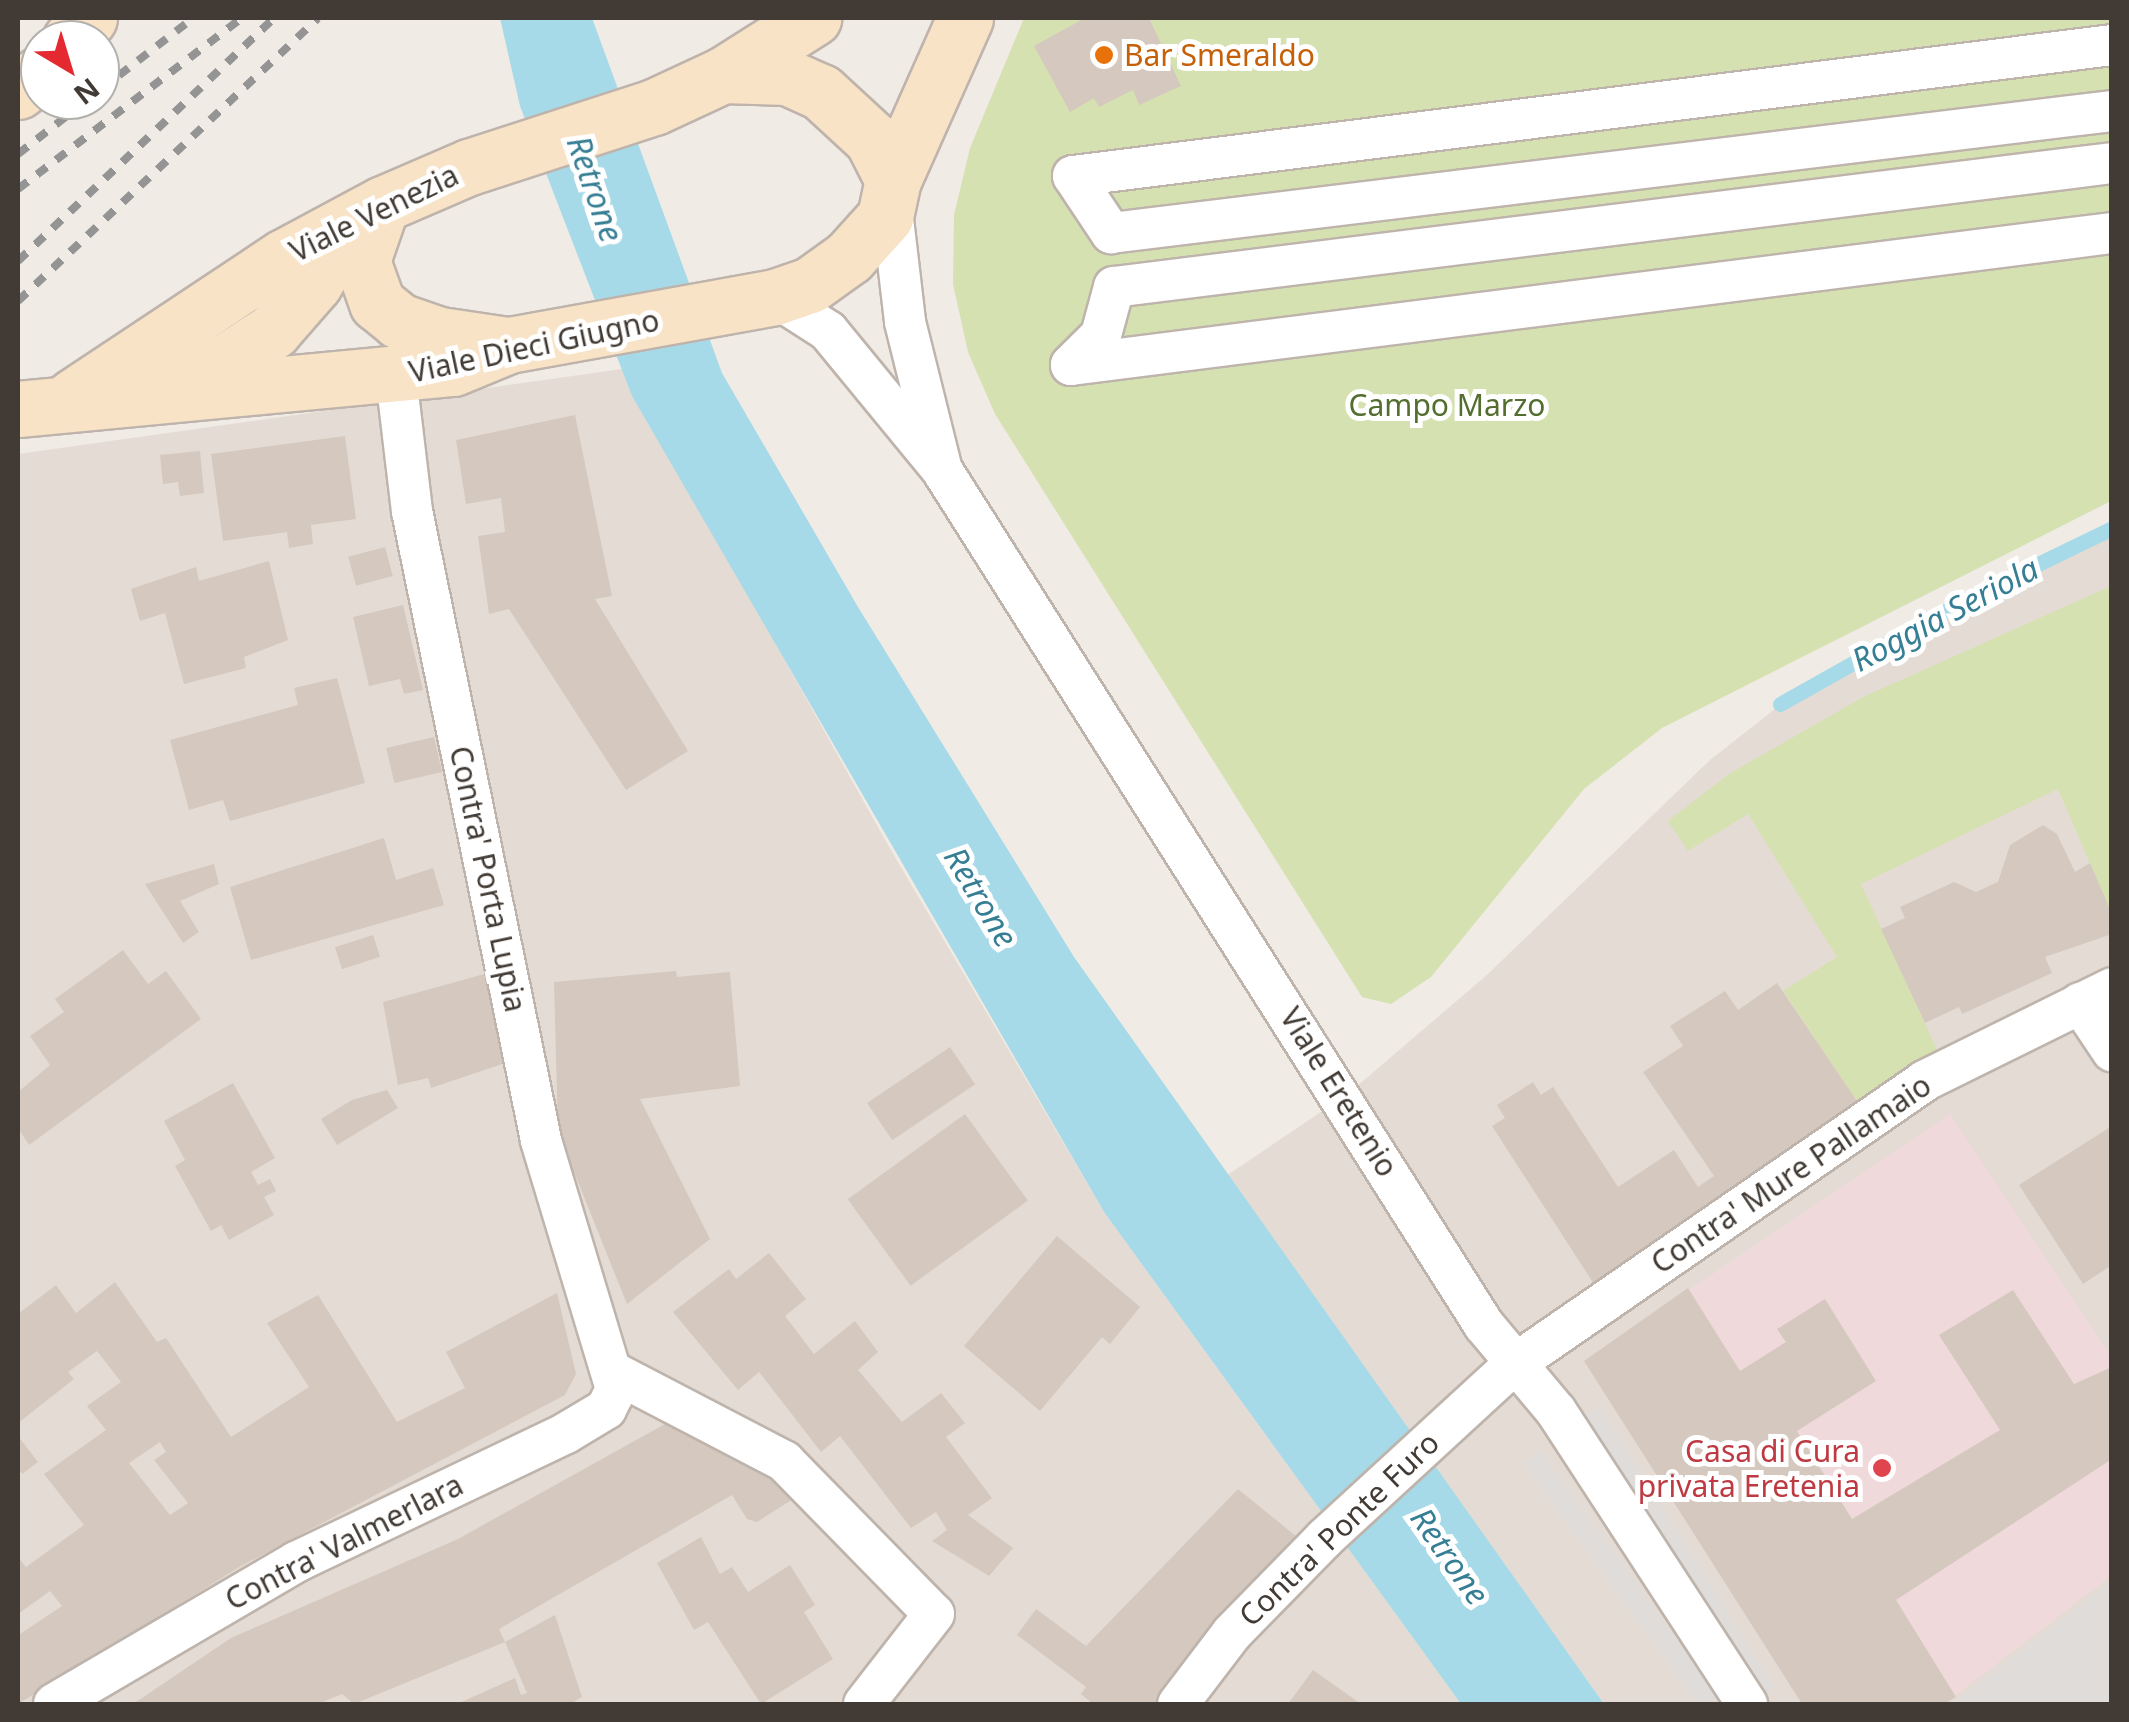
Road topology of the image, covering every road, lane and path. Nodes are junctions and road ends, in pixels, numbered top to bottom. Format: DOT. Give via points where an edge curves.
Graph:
graph roads {
  1 [pos="813,18"];
  2 [pos="964,18"];
  3 [pos="2112,44"];
  4 [pos="724,75"];
  5 [pos="2112,111"];
  6 [pos="2112,163"];
  7 [pos="892,191"];
  8 [pos="364,216"];
  9 [pos="2112,233"];
  10 [pos="754,301"];
  11 [pos="509,345"];
  12 [pos="396,376"];
  13 [pos="138,393"];
  14 [pos="31,408"];
  15 [pos="942,470"];
  16 [pos="2096,996"];
  17 [pos="2112,1050"];
  18 [pos="1513,1364"];
  19 [pos="615,1373"];
  20 [pos="54,1704"];
  21 [pos="864,1704"];
  22 [pos="1178,1704"];
  23 [pos="1747,1704"];
  1 -- 4 [label="main road, Viale Venezia"];
  2 -- 7 [label="main road"];
  3 -- 5 [label="street" via="1073,176 1111,233"];
  4 -- 7 [label="main road" via="786,76 821,92 872,140"];
  4 -- 8 [label="main road, Viale Venezia" via="654,106 468,167"];
  6 -- 9 [label="street" via="1114,287 1101,335 1070,365"];
  7 -- 10 [label="main road, Viale Dieci Giugno" via="849,257 810,285"];
  7 -- 15 [label="street, Viale Eretenio" via="904,322"];
  8 -- 11 [label="main road" via="362,261 377,303 399,321 440,336"];
  8 -- 13 [label="main road, Viale Dieci Giugno" via="274,331 228,360"];
  8 -- 14 [label="main road, Viale Venezia"];
  10 -- 11 [label="main road, Viale Dieci Giugno"];
  10 -- 15 [label="street, Viale Eretenio" via="828,330"];
  11 -- 12 [label="main road, Viale Dieci Giugno" via="453,368"];
  12 -- 13 [label="main road, Viale Dieci Giugno" via="193,397"];
  12 -- 19 [label="street, Contra' Porta Lupia" via="412,511 542,1140"];
  13 -- 14 [label="main road, Viale Dieci Giugno"];
  15 -- 18 [label="street, Viale Eretenio"];
  16 -- 17 [label="street, Contra' Mure Pallamaio"];
  16 -- 18 [label="street, Contra' Mure Pallamaio" via="1924,1081"];
  18 -- 22 [label="street, Contra' Ponte Furo" via="1325,1538 1232,1633"];
  18 -- 23 [label="street, Viale Eretenio" via="1556,1411"];
  19 -- 20 [label="street, Contra' Valmerlara" via="606,1409 566,1433 296,1562"];
  19 -- 21 [label="street" via="784,1460 934,1614"];
}
